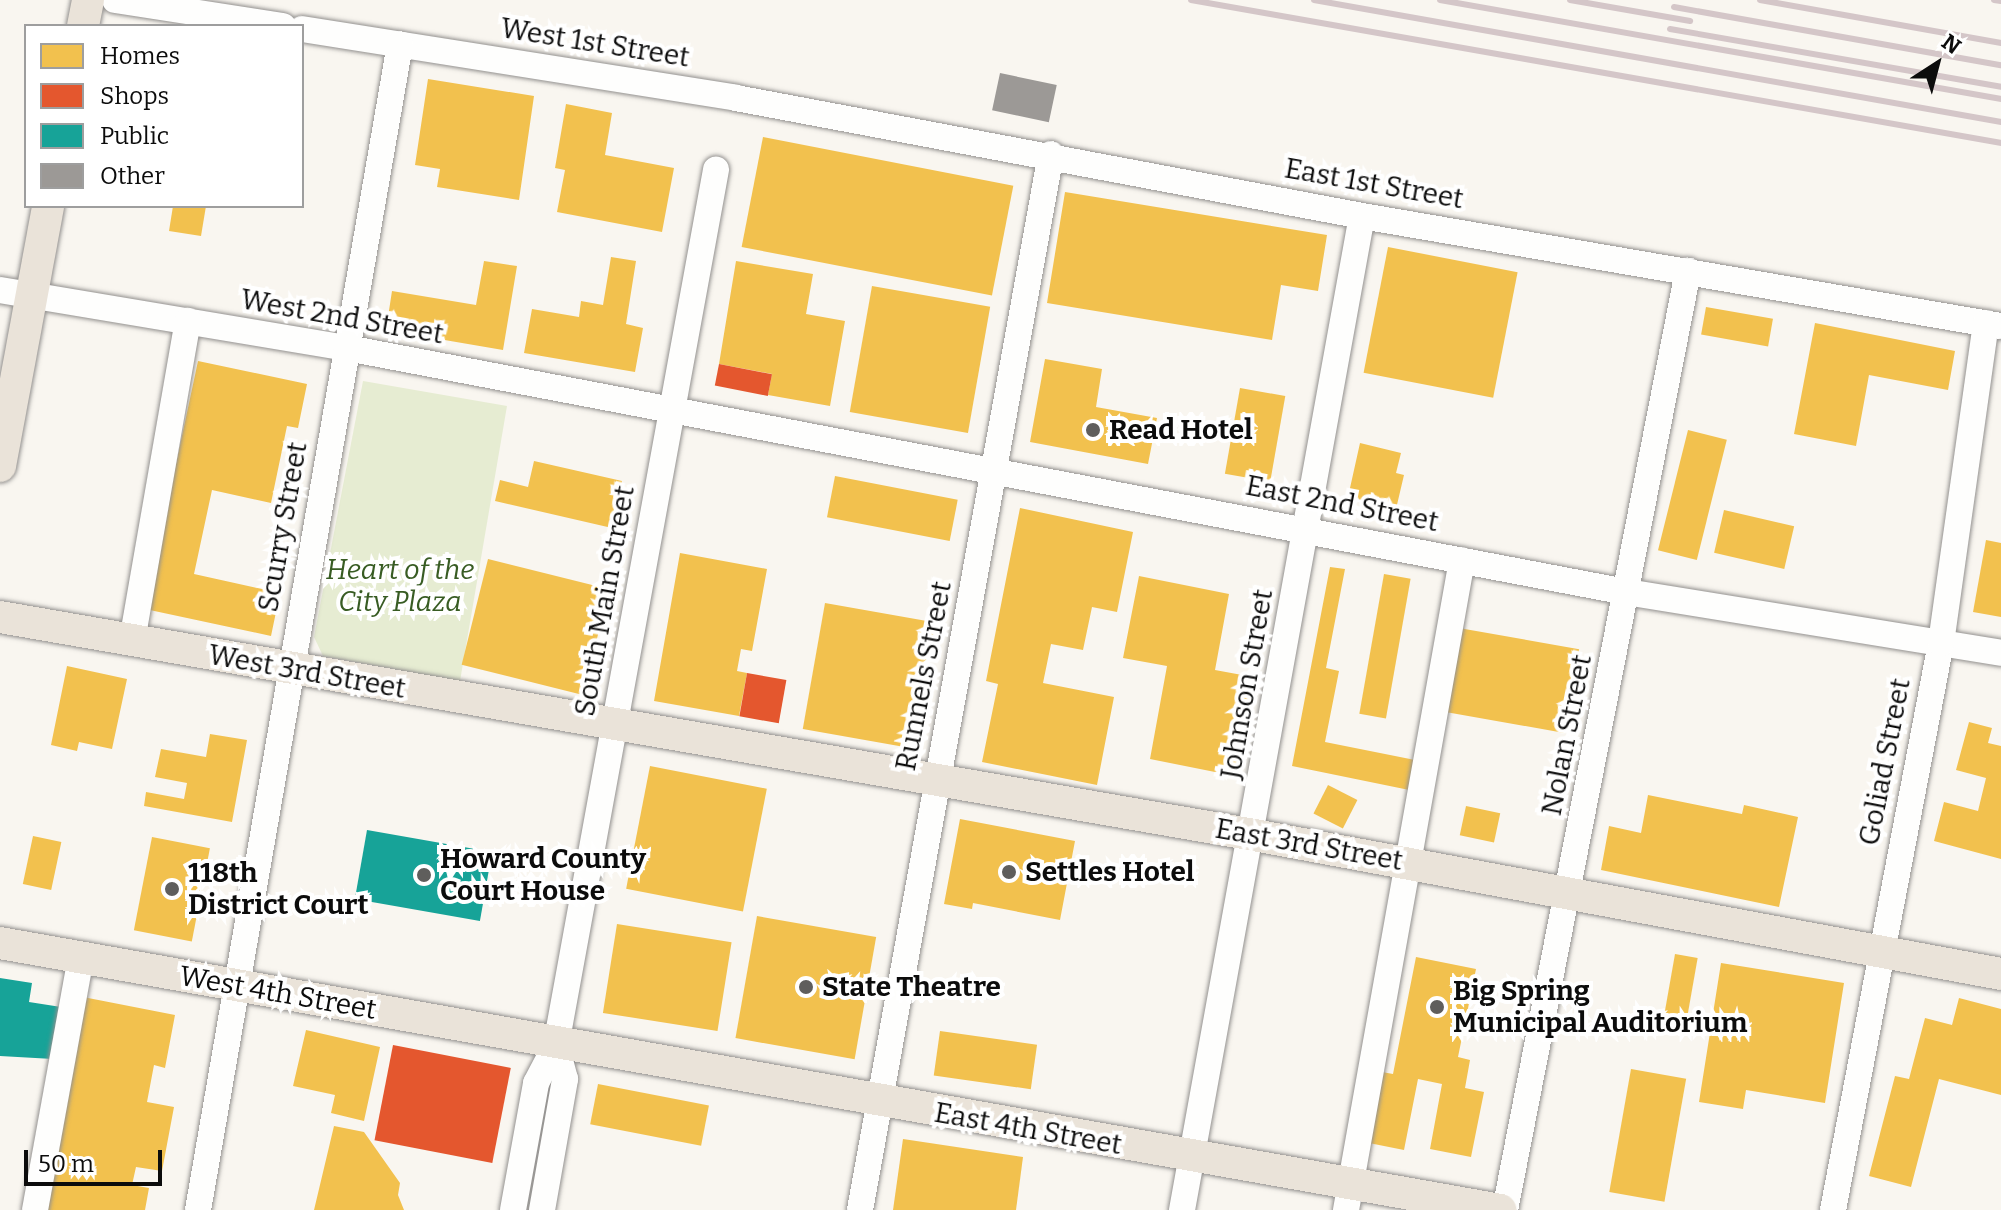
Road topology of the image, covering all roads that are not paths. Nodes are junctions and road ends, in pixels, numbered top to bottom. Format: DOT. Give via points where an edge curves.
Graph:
graph roads {
  1 [pos="88,0"];
  2 [pos="115,0"];
  3 [pos="83,24"];
  4 [pos="270,24"];
  5 [pos="304,29"];
  6 [pos="400,44"];
  7 [pos="736,98"];
  8 [pos="1051,154"];
  9 [pos="716,170"];
  10 [pos="47,208"];
  11 [pos="1362,216"];
  12 [pos="1688,271"];
  13 [pos="16,292"];
  14 [pos="188,321"];
  15 [pos="1994,325"];
  16 [pos="347,348"];
  17 [pos="671,414"];
  18 [pos="0,466"];
  19 [pos="997,470"];
  20 [pos="1306,530"];
  21 [pos="1462,560"];
  22 [pos="1626,592"];
  23 [pos="0,617"];
  24 [pos="132,641"];
  25 [pos="1941,643"];
  26 [pos="2001,653"];
  27 [pos="291,670"];
  28 [pos="614,726"];
  29 [pos="937,779"];
  30 [pos="1254,835"];
  31 [pos="1408,863"];
  32 [pos="1570,892"];
  33 [pos="0,943"];
  34 [pos="1880,952"];
  35 [pos="81,957"];
  36 [pos="2001,974"];
  37 [pos="236,985"];
  38 [pos="556,1045"];
  39 [pos="881,1102"];
  40 [pos="1191,1158"];
  41 [pos="1348,1197"];
  42 [pos="35,1210"];
  43 [pos="198,1210"];
  44 [pos="513,1210"];
  45 [pos="542,1210"];
  46 [pos="860,1210"];
  47 [pos="1182,1210"];
  48 [pos="1503,1210"];
  49 [pos="1833,1210"];
  1 -- 3 [label="main road"];
  2 -- 4 [label="street"];
  5 -- 6 [label="street, West 1st Street"];
  6 -- 7 [label="street, West 1st Street"];
  6 -- 16 [label="street, Scurry Street"];
  7 -- 8 [label="street, East 1st Street"];
  8 -- 11 [label="street, East 1st Street"];
  8 -- 19 [label="street, Runnels Street"];
  9 -- 17 [label="street, South Main Street"];
  10 -- 13 [label="main road"];
  11 -- 12 [label="street, East 1st Street"];
  11 -- 20 [label="street, Johnson Street"];
  12 -- 15 [label="street, East 1st Street"];
  12 -- 22 [label="street, Nolan Street"];
  13 -- 14 [label="street, West 2nd Street"];
  13 -- 18 [label="main road"];
  14 -- 16 [label="street, West 2nd Street"];
  14 -- 24 [label="street"];
  15 -- 25 [label="street, Goliad Street"];
  16 -- 17 [label="street, West 2nd Street"];
  16 -- 27 [label="street, Scurry Street"];
  17 -- 19 [label="street, East 2nd Street"];
  17 -- 28 [label="street, South Main Street"];
  19 -- 20 [label="street, East 2nd Street"];
  19 -- 29 [label="street, Runnels Street"];
  20 -- 21 [label="street, East 2nd Street"];
  20 -- 30 [label="street, Johnson Street"];
  21 -- 22 [label="street, East 2nd Street"];
  21 -- 31 [label="street"];
  22 -- 25 [label="street, East 2nd Street"];
  22 -- 32 [label="street, Nolan Street"];
  23 -- 24 [label="main road, West 3rd Street"];
  24 -- 27 [label="main road, West 3rd Street"];
  25 -- 26 [label="street, East 2nd Street"];
  25 -- 34 [label="street, Goliad Street"];
  27 -- 28 [label="main road, West 3rd Street"];
  27 -- 37 [label="street, Scurry Street"];
  28 -- 29 [label="main road, East 3rd Street"];
  28 -- 38 [label="street, South Main Street"];
  29 -- 30 [label="main road, East 3rd Street"];
  29 -- 39 [label="street, Runnels Street"];
  30 -- 31 [label="main road, East 3rd Street"];
  30 -- 40 [label="street, Johnson Street"];
  31 -- 32 [label="main road, East 3rd Street"];
  31 -- 41 [label="street"];
  32 -- 34 [label="main road, East 3rd Street"];
  32 -- 48 [label="street, Nolan Street"];
  33 -- 35 [label="main road, West 4th Street"];
  34 -- 36 [label="main road, East 3rd Street"];
  34 -- 49 [label="street, Goliad Street"];
  35 -- 37 [label="main road, West 4th Street"];
  35 -- 42 [label="street"];
  37 -- 38 [label="main road, West 4th Street"];
  37 -- 43 [label="street, Scurry Street"];
  38 -- 39 [label="main road, East 4th Street"];
  38 -- 44 [label="street, South Main Street" via="536,1083"];
  38 -- 45 [label="street, South Main Street" via="565,1079"];
  39 -- 40 [label="main road, East 4th Street"];
  39 -- 46 [label="street, Runnels Street"];
  40 -- 41 [label="main road, East 4th Street"];
  40 -- 47 [label="street, Johnson Street"];
  41 -- 48 [label="main road, East 4th Street"];
}
